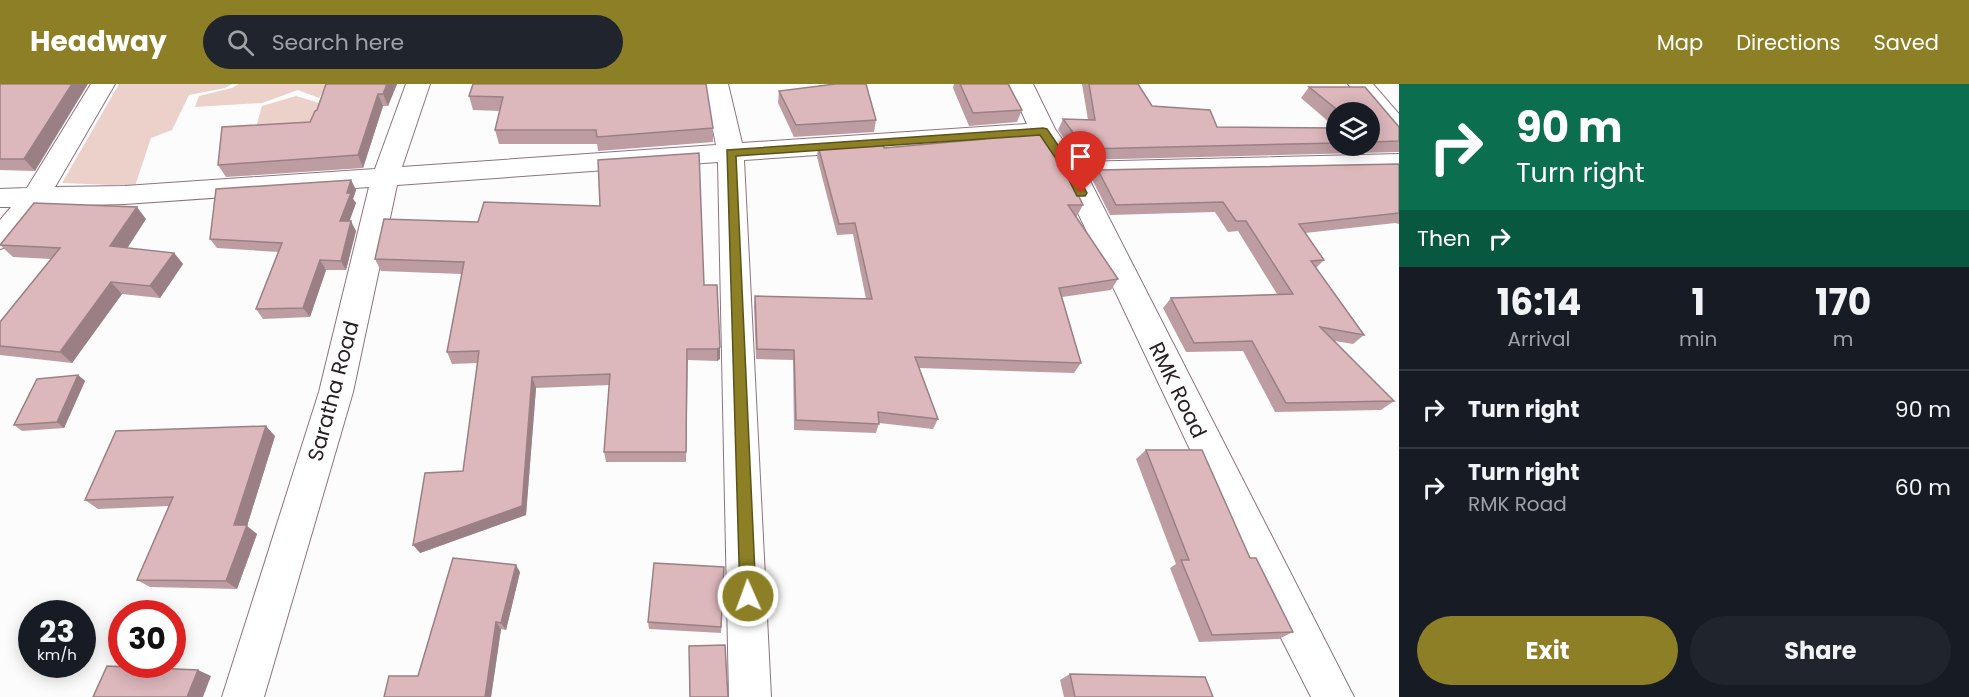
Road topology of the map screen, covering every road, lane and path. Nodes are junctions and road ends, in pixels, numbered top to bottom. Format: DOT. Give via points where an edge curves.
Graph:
graph roads {
  1 [pos="103,84"];
  2 [pos="418,84"];
  3 [pos="716,84"];
  4 [pos="1021,84"];
  5 [pos="1360,84"];
  6 [pos="1399,130"];
  7 [pos="1043,131"];
  8 [pos="731,153"];
  9 [pos="1399,163"];
  10 [pos="1071,171"];
  11 [pos="385,177"];
  12 [pos="36,196"];
  13 [pos="0,198"];
  14 [pos="0,239"];
  15 [pos="243,697"];
  16 [pos="750,697"];
  17 [pos="1333,697"];
  1 -- 12 [label="street"];
  2 -- 11 [label="street, Saratha Road"];
  3 -- 8 [label="street"];
  4 -- 7 [label="street, RMK Road"];
  5 -- 6 [label="street"];
  7 -- 8 [label="street"];
  7 -- 10 [label="street, RMK Road"];
  8 -- 11 [label="street"];
  8 -- 16 [label="street"];
  9 -- 10 [label="street"];
  10 -- 17 [label="street, RMK Road"];
  11 -- 12 [label="street" via="125,195"];
  11 -- 15 [label="street, Saratha Road" via="336,392"];
  12 -- 13 [label="street"];
  12 -- 14 [label="street"];
}
